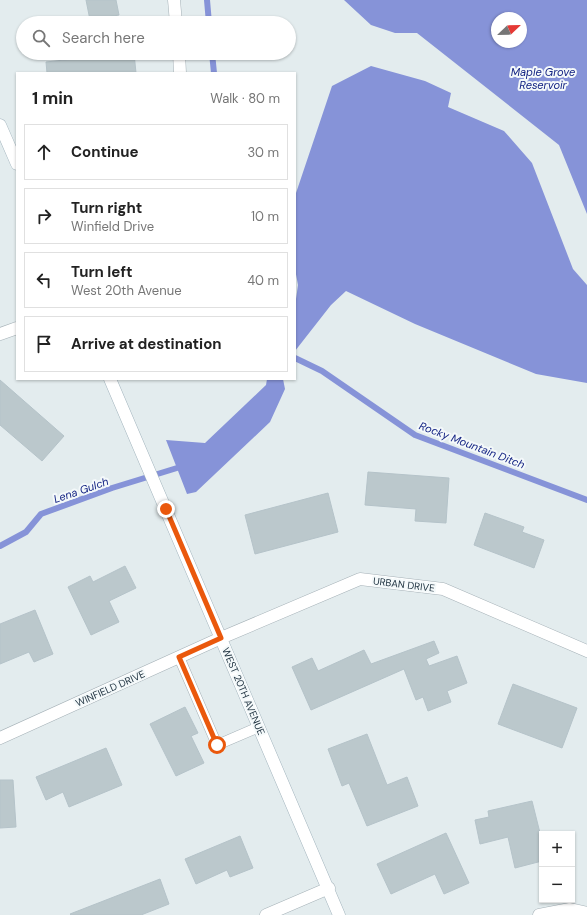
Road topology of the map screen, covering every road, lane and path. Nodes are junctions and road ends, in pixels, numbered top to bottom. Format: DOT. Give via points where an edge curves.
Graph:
graph roads {
  1 [pos="174,0"];
  2 [pos="175,16"];
  3 [pos="179,60"];
  4 [pos="180,72"];
  5 [pos="0,125"];
  6 [pos="16,162"];
  7 [pos="16,328"];
  8 [pos="0,334"];
  9 [pos="110,380"];
  10 [pos="221,638"];
  11 [pos="587,651"];
  12 [pos="179,657"];
  13 [pos="259,727"];
  14 [pos="0,738"];
  15 [pos="329,888"];
  16 [pos="587,913"];
  17 [pos="266,915"];
  18 [pos="339,915"];
  19 [pos="539,915"];
  1 -- 2 [label="street"];
  3 -- 4 [label="street"];
  5 -- 6 [label="street"];
  7 -- 8 [label="street"];
  9 -- 10 [label="street, WEST 20TH AVENUE"];
  10 -- 11 [label="street, URBAN DRIVE" via="360,579 443,589"];
  10 -- 12 [label="street, WINFIELD DRIVE"];
  10 -- 13 [label="street, WEST 20TH AVENUE"];
  12 -- 13 [label="lane" via="217,745"];
  12 -- 14 [label="street, WINFIELD DRIVE"];
  13 -- 15 [label="street, WEST 20TH AVENUE"];
  15 -- 17 [label="street"];
  15 -- 18 [label="street, WEST 20TH AVENUE"];
  16 -- 19 [label="street" via="570,910"];
}
